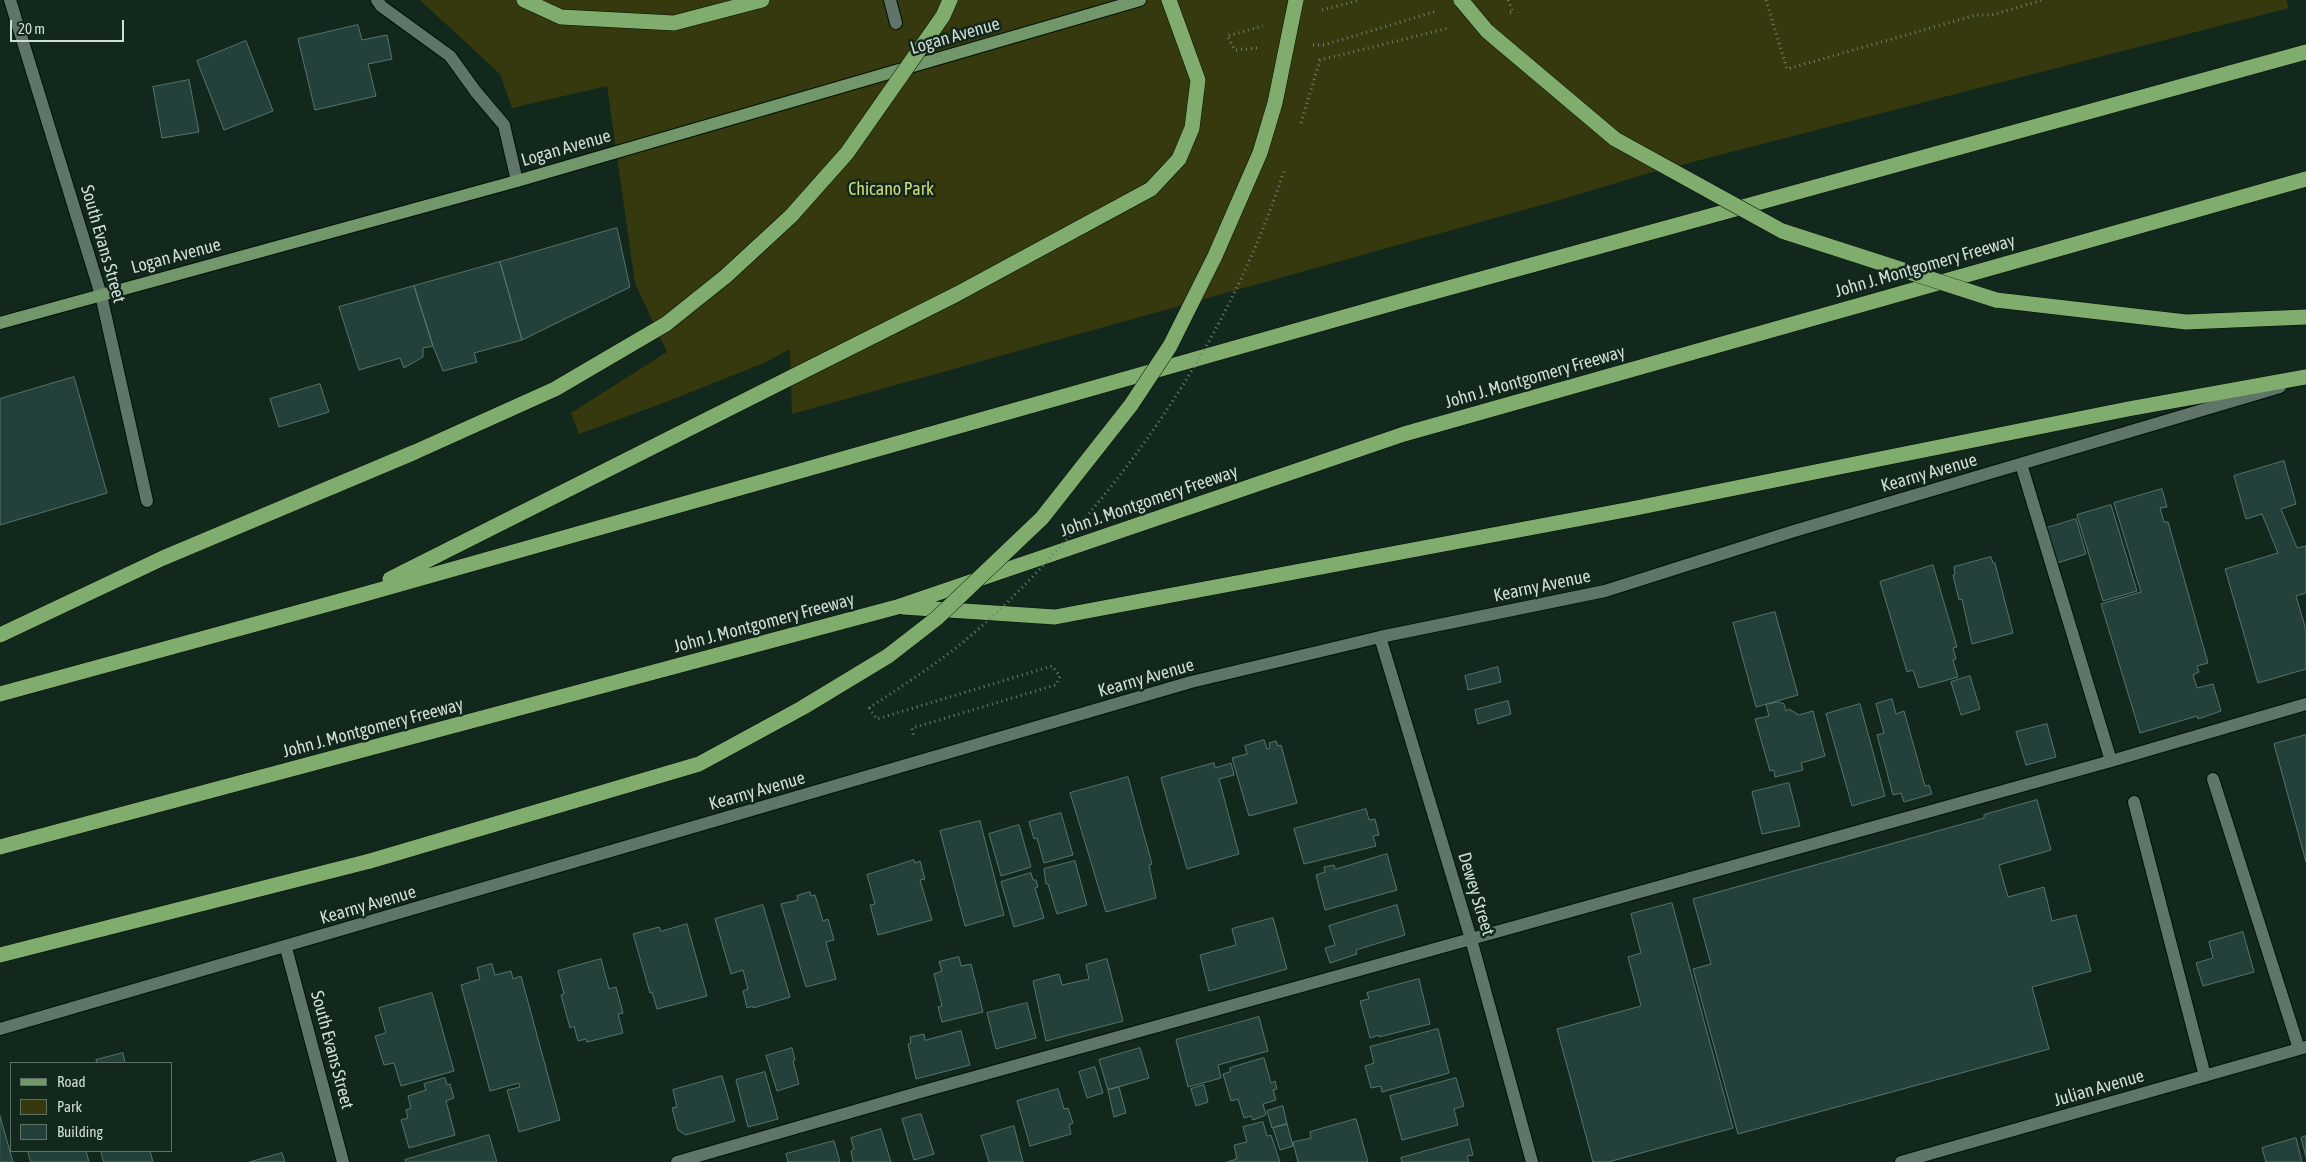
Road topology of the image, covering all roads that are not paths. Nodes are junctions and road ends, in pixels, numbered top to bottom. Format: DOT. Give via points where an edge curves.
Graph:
graph roads {
  1 [pos="10,0"];
  2 [pos="377,0"];
  3 [pos="524,0"];
  4 [pos="762,0"];
  5 [pos="890,0"];
  6 [pos="950,0"];
  7 [pos="1140,0"];
  8 [pos="1169,0"];
  9 [pos="1296,0"];
  10 [pos="1461,0"];
  11 [pos="896,22"];
  12 [pos="2306,52"];
  13 [pos="2306,178"];
  14 [pos="517,181"];
  15 [pos="101,295"];
  16 [pos="2306,317"];
  17 [pos="0,324"];
  18 [pos="2306,378"];
  19 [pos="2021,464"];
  20 [pos="147,501"];
  21 [pos="358,596"];
  22 [pos="897,607"];
  23 [pos="0,635"];
  24 [pos="1380,637"];
  25 [pos="0,694"];
  26 [pos="2306,704"];
  27 [pos="2111,761"];
  28 [pos="2212,779"];
  29 [pos="2134,802"];
  30 [pos="0,847"];
  31 [pos="1471,939"];
  32 [pos="286,948"];
  33 [pos="0,955"];
  34 [pos="0,1029"];
  35 [pos="2302,1048"];
  36 [pos="2204,1076"];
  37 [pos="343,1162"];
  38 [pos="677,1162"];
  39 [pos="1532,1162"];
  40 [pos="1901,1162"];
  1 -- 15 [label="street, South Evans Street"];
  2 -- 14 [label="street" via="450,56 504,125"];
  3 -- 4 [label="highway" via="561,17 674,23"];
  5 -- 11 [label="street"];
  6 -- 23 [label="highway, bridge" via="943,16 847,153 791,216 726,276 666,324 556,389 163,558"];
  7 -- 14 [label="main road, Logan Avenue"];
  8 -- 21 [label="highway" via="1198,80 1192,128 1179,159 1151,189 957,294"];
  9 -- 33 [label="highway, bridge" via="1275,103 1260,154 1215,256 1170,346 1131,405 1042,518 951,605 888,656 699,764 370,861"];
  10 -- 16 [label="highway, bridge" via="1487,31 1615,139 1782,231 1996,300 2186,322"];
  12 -- 21 [label="highway" via="1391,304"];
  13 -- 22 [label="highway, John J. Montgomery Freeway" via="1404,434"];
  14 -- 15 [label="main road, Logan Avenue"];
  15 -- 17 [label="main road, Logan Avenue"];
  15 -- 20 [label="street, South Evans Street"];
  18 -- 19 [label="street, Kearny Avenue"];
  18 -- 22 [label="highway" via="1055,617"];
  19 -- 24 [label="street, Kearny Avenue" via="1605,591"];
  19 -- 27 [label="street"];
  21 -- 25 [label="highway"];
  22 -- 30 [label="highway, John J. Montgomery Freeway"];
  24 -- 31 [label="street, Dewey Street"];
  24 -- 32 [label="street, Kearny Avenue" via="1191,682"];
  26 -- 27 [label="street"];
  27 -- 31 [label="street"];
  28 -- 35 [label="street"];
  29 -- 36 [label="street"];
  31 -- 38 [label="street" via="924,1090"];
  31 -- 39 [label="street, Dewey Street"];
  32 -- 34 [label="street, Kearny Avenue"];
  32 -- 37 [label="street, South Evans Street"];
  35 -- 36 [label="street, Julian Avenue"];
  36 -- 40 [label="street, Julian Avenue"];
}
